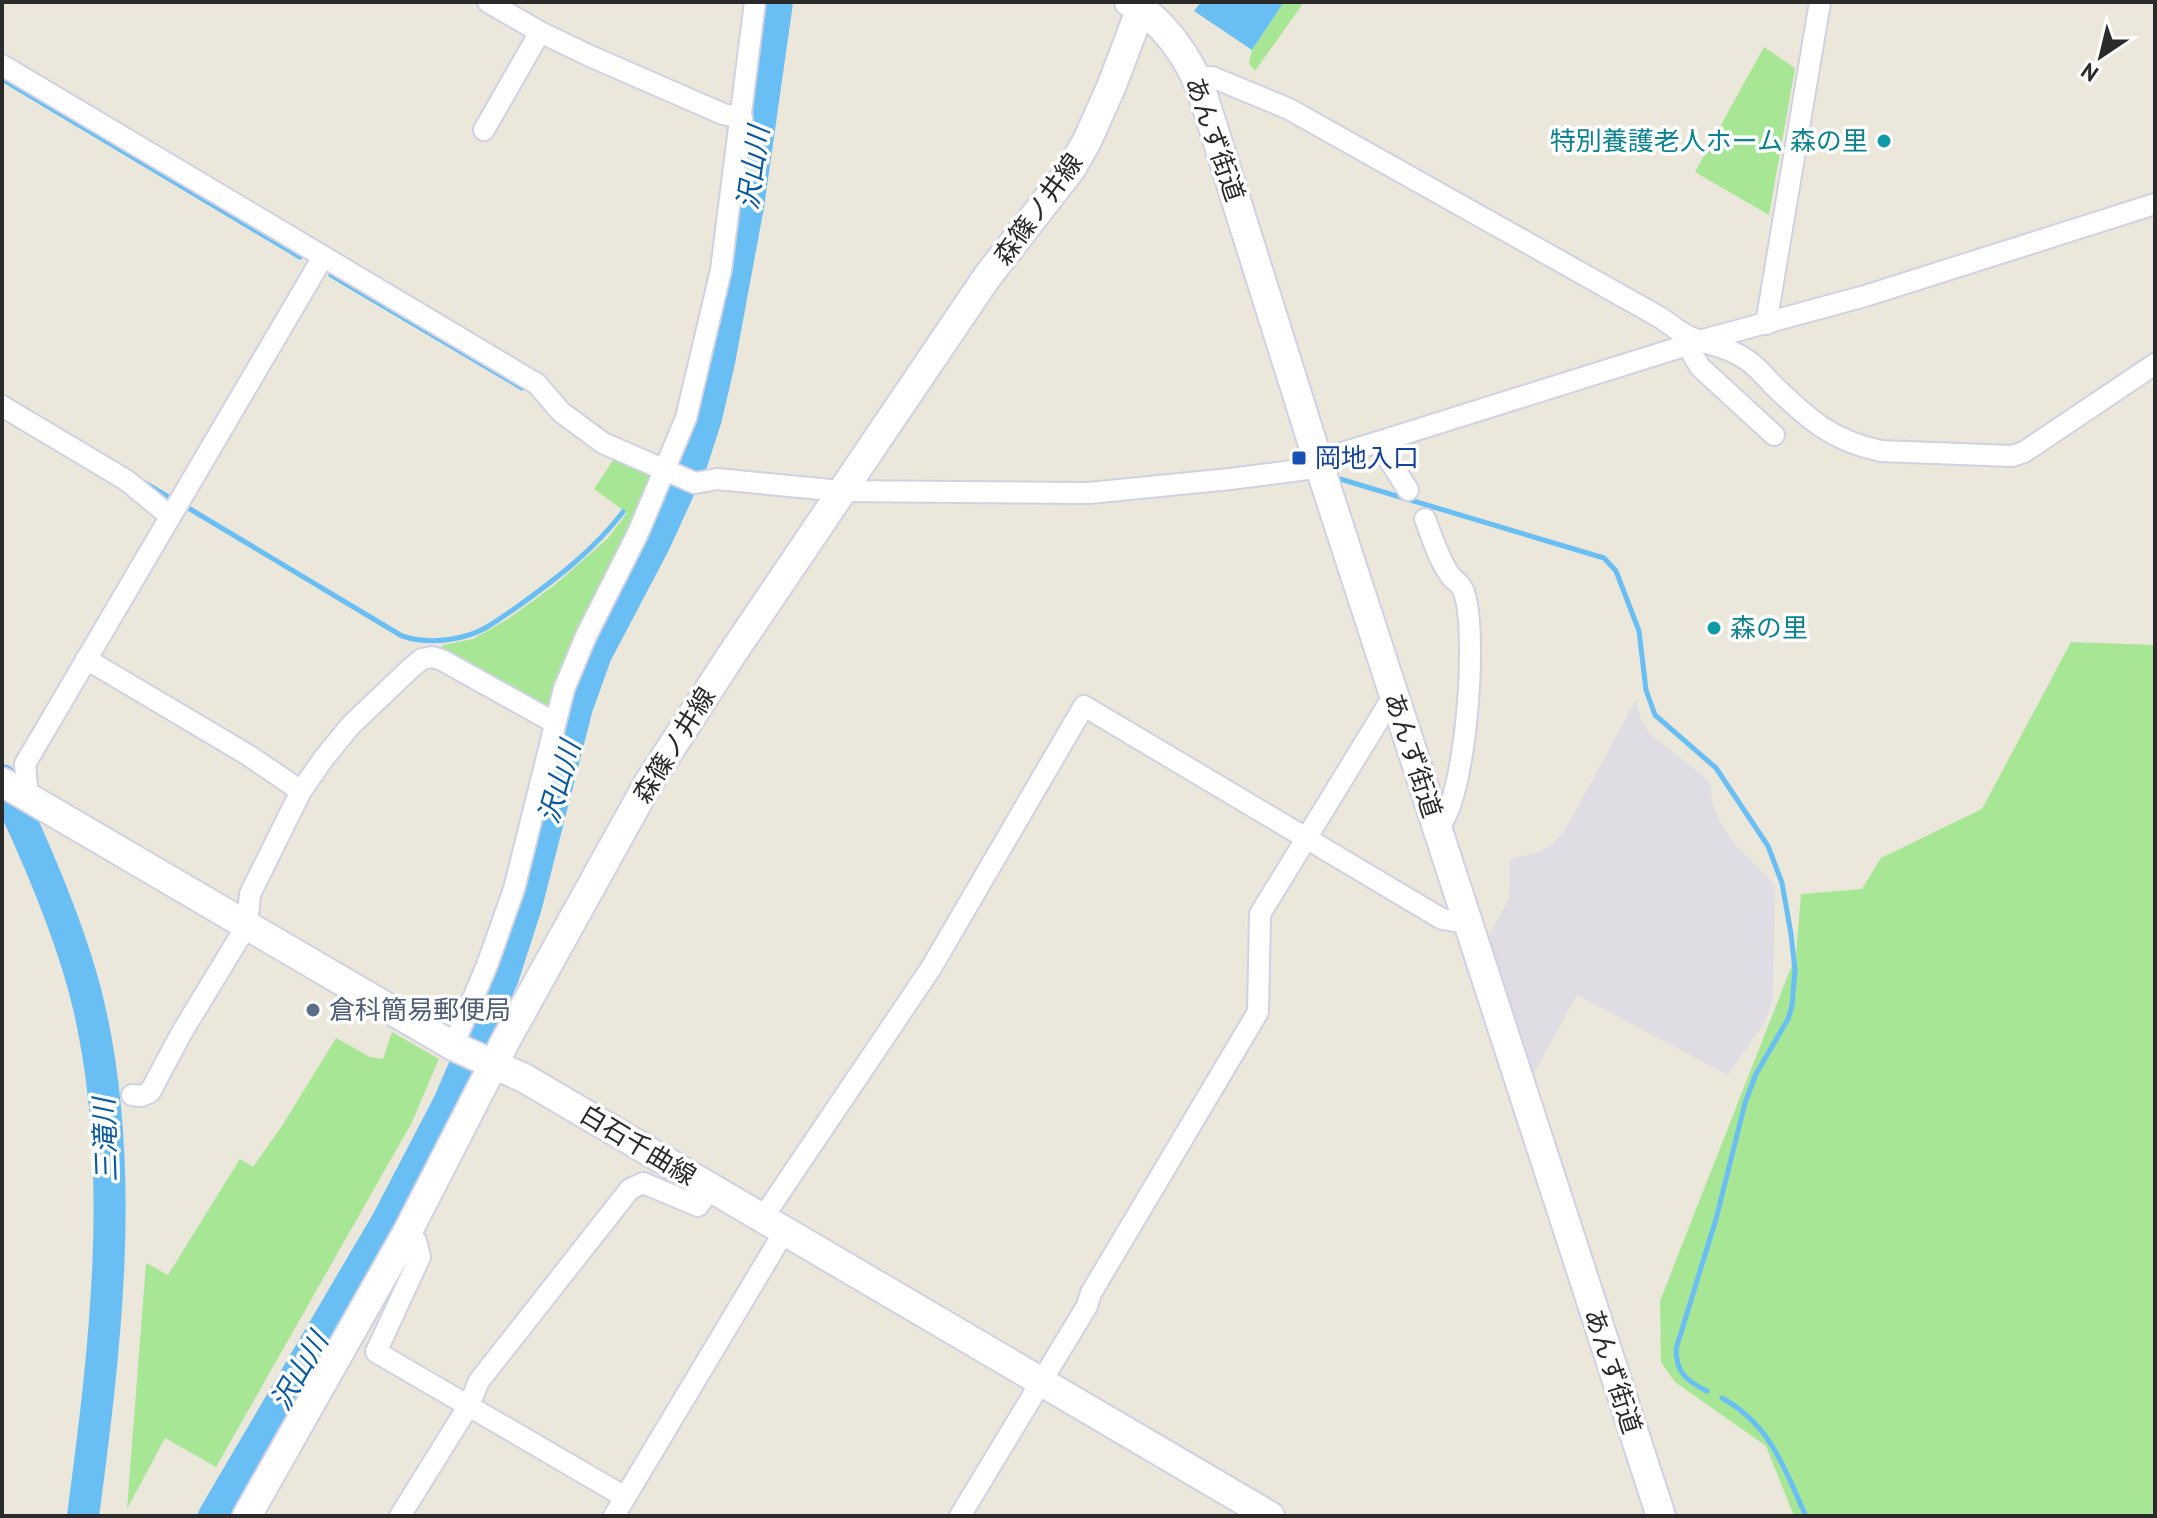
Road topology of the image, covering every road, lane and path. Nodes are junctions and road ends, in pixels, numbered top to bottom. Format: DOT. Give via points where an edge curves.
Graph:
graph roads {
  1 [pos="488,2"];
  2 [pos="755,2"];
  3 [pos="1820,2"];
  4 [pos="1137,4"];
  5 [pos="540,32"];
  6 [pos="2,65"];
  7 [pos="1197,78"];
  8 [pos="742,118"];
  9 [pos="484,130"];
  10 [pos="2155,204"];
  11 [pos="323,257"];
  12 [pos="1766,324"];
  13 [pos="1695,343"];
  14 [pos="2155,364"];
  15 [pos="2,406"];
  16 [pos="1774,435"];
  17 [pos="1378,442"];
  18 [pos="1319,463"];
  19 [pos="669,470"];
  20 [pos="1408,490"];
  21 [pos="841,491"];
  22 [pos="169,515"];
  23 [pos="1425,519"];
  24 [pos="86,659"];
  25 [pos="1394,695"];
  26 [pos="555,723"];
  27 [pos="2,782"];
  28 [pos="301,791"];
  29 [pos="28,797"];
  30 [pos="1437,828"];
  31 [pos="1305,840"];
  32 [pos="1467,923"];
  33 [pos="247,925"];
  34 [pos="454,1047"];
  35 [pos="490,1064"];
  36 [pos="132,1095"];
  37 [pos="710,1189"];
  38 [pos="773,1225"];
  39 [pos="408,1231"];
  40 [pos="1041,1380"];
  41 [pos="469,1405"];
  42 [pos="625,1497"];
  43 [pos="247,1516"];
  44 [pos="400,1516"];
  45 [pos="614,1516"];
  46 [pos="960,1516"];
  47 [pos="1270,1516"];
  48 [pos="1661,1516"];
  1 -- 5 [label="street"];
  2 -- 8 [label="street"];
  3 -- 12 [label="street"];
  4 -- 7 [label="main road, あんず街道" via="1174,43"];
  4 -- 21 [label="main road, 森篠ノ井線" via="1112,85 1071,169 987,277"];
  5 -- 8 [label="street"];
  5 -- 9 [label="street"];
  6 -- 11 [label="street"];
  7 -- 13 [label="street" via="1212,77 1289,109 1680,328"];
  7 -- 18 [label="main road, あんず街道"];
  8 -- 19 [label="street" via="718,284"];
  10 -- 12 [label="street"];
  11 -- 19 [label="street" via="537,384 561,412 603,443"];
  11 -- 22 [label="street"];
  12 -- 13 [label="street"];
  13 -- 14 [label="street" via="1727,348 1749,361 1810,420 1881,451 2012,456"];
  13 -- 16 [label="street" via="1700,367"];
  13 -- 17 [label="street"];
  15 -- 22 [label="street" via="126,480"];
  17 -- 18 [label="street"];
  17 -- 20 [label="street"];
  18 -- 21 [label="street" via="1307,469 1089,493"];
  18 -- 25 [label="main road, あんず街道"];
  19 -- 21 [label="street" via="695,483 717,479"];
  19 -- 26 [label="street" via="586,636"];
  21 -- 35 [label="main road, 森篠ノ井線" via="649,782"];
  22 -- 24 [label="street"];
  23 -- 30 [label="street" via="1451,578 1463,588 1471,635 1461,766 1450,809"];
  24 -- 28 [label="street"];
  24 -- 29 [label="street" via="25,764"];
  25 -- 30 [label="main road, あんず街道"];
  25 -- 31 [label="street"];
  26 -- 28 [label="street" via="442,660 422,659 351,725"];
  26 -- 34 [label="street" via="514,889"];
  27 -- 29 [label="main road, 白石千曲線"];
  28 -- 33 [label="street" via="250,894"];
  29 -- 33 [label="main road, 白石千曲線"];
  30 -- 32 [label="main road, あんず街道"];
  31 -- 32 [label="street" via="1442,919"];
  31 -- 38 [label="street" via="1084,706"];
  31 -- 40 [label="street" via="1260,914 1258,1012"];
  32 -- 48 [label="main road, あんず街道"];
  33 -- 34 [label="main road, 白石千曲線"];
  33 -- 36 [label="street" via="150,1092"];
  34 -- 35 [label="main road, 白石千曲線"];
  35 -- 37 [label="main road, 白石千曲線" via="524,1078"];
  35 -- 39 [label="main road, 森篠ノ井線"];
  37 -- 38 [label="main road, 白石千曲線"];
  37 -- 41 [label="street" via="698,1206 643,1183 630,1189 479,1381"];
  38 -- 40 [label="main road, 白石千曲線"];
  38 -- 42 [label="street"];
  39 -- 41 [label="street" via="420,1257 376,1352"];
  39 -- 43 [label="main road, 森篠ノ井線"];
  40 -- 46 [label="street"];
  40 -- 47 [label="main road, 白石千曲線"];
  41 -- 42 [label="street"];
  41 -- 44 [label="street"];
  42 -- 45 [label="street"];
}
